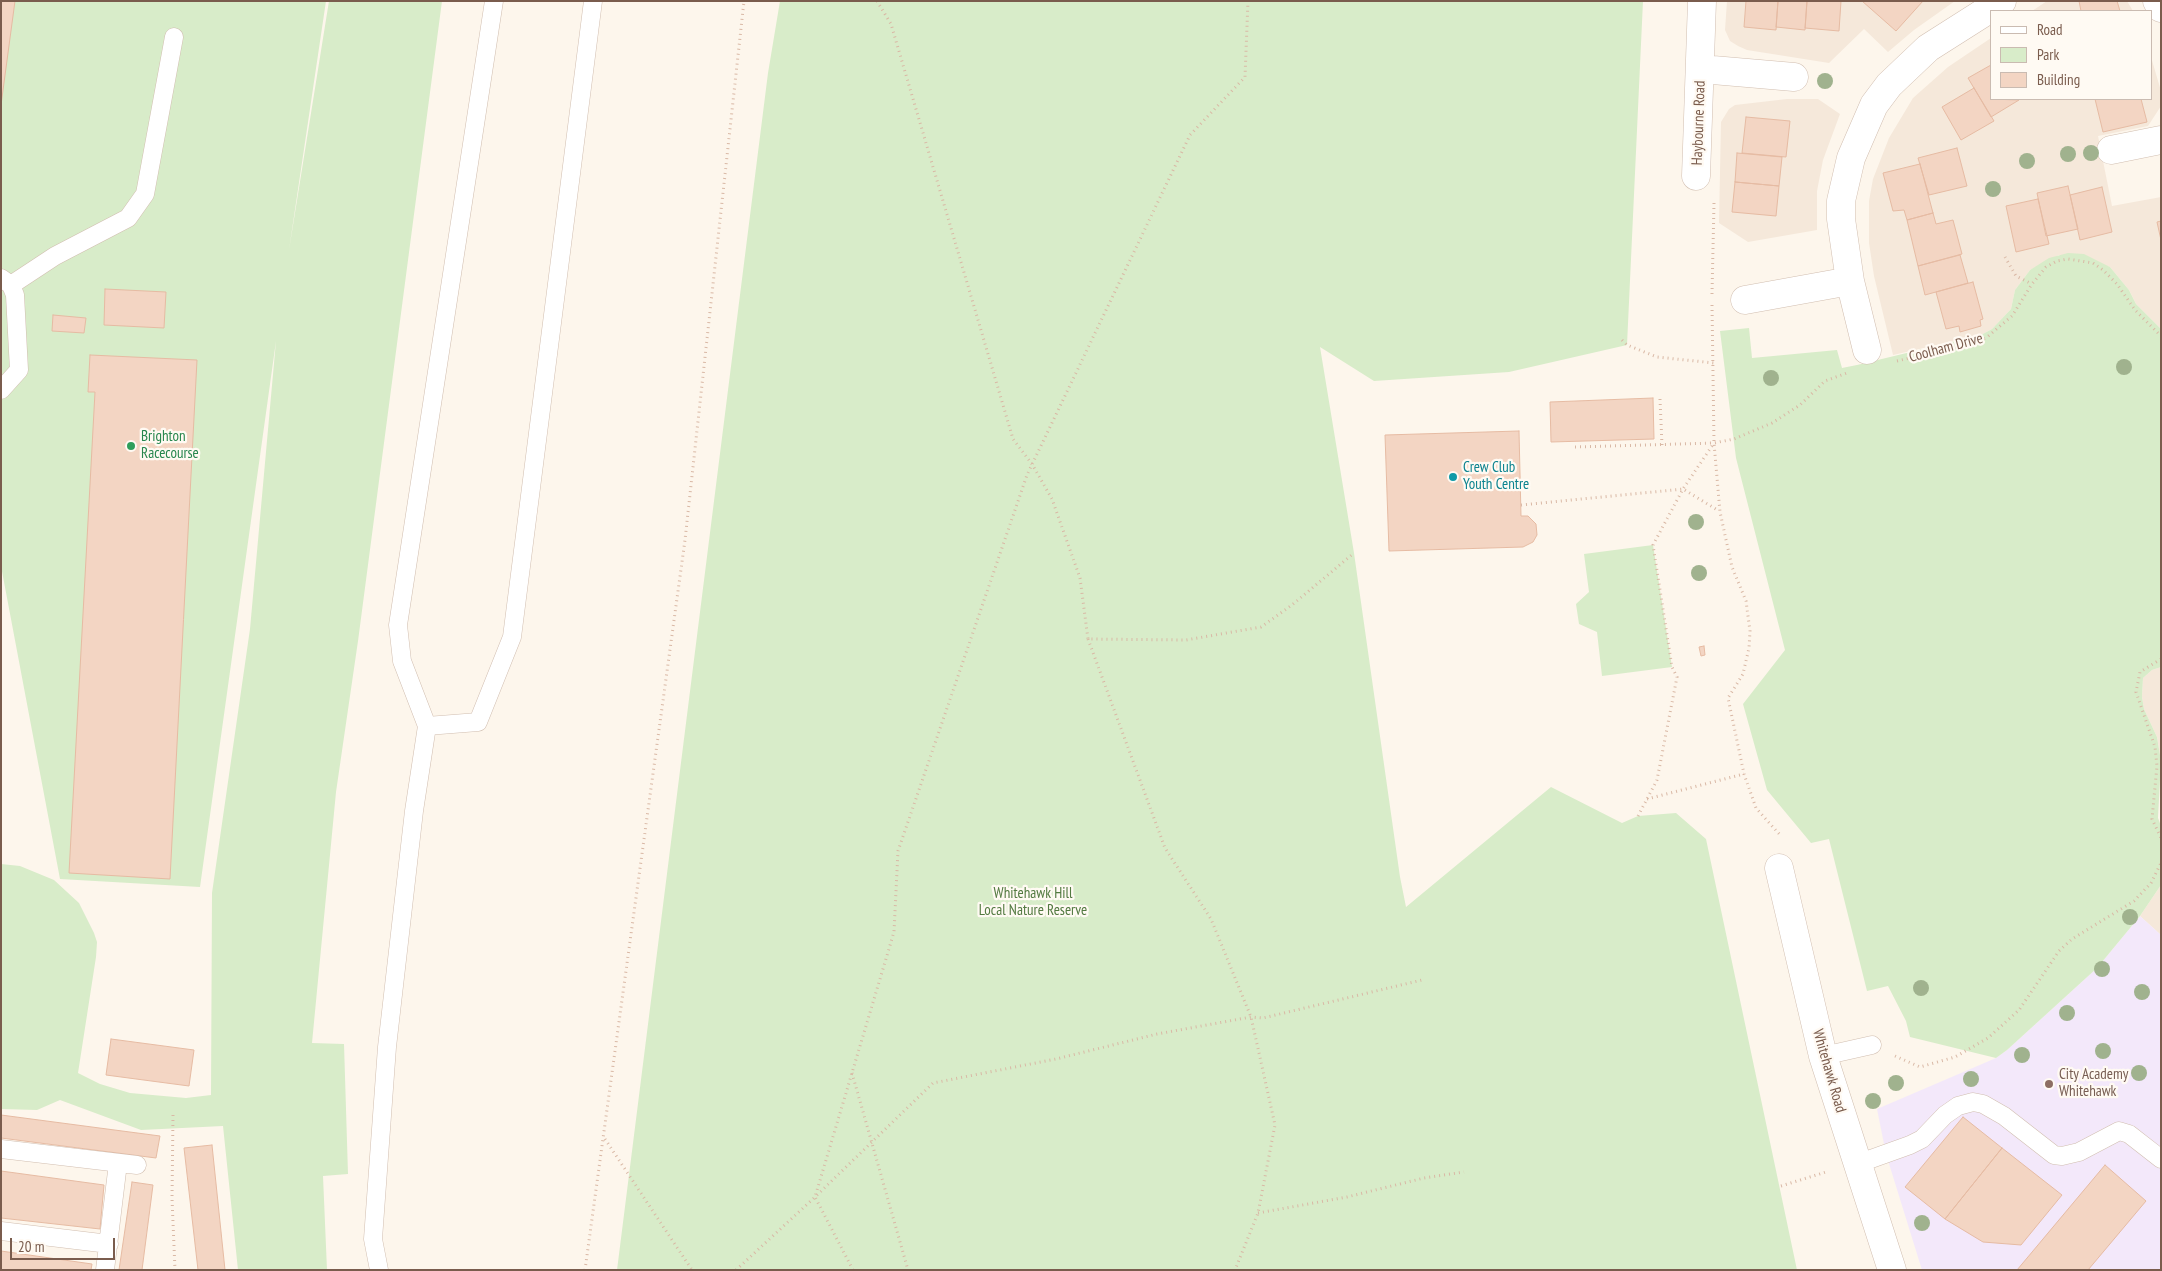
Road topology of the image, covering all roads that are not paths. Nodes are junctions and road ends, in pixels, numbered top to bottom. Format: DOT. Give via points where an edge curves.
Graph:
graph roads {
  1 [pos="494,1"];
  2 [pos="593,1"];
  3 [pos="1702,1"];
  4 [pos="2002,1"];
  5 [pos="2157,1"];
  6 [pos="2161,8"];
  7 [pos="174,37"];
  8 [pos="1701,69"];
  9 [pos="1794,77"];
  10 [pos="2161,140"];
  11 [pos="2111,150"];
  12 [pos="1696,176"];
  13 [pos="6,281"];
  14 [pos="1850,281"];
  15 [pos="1745,300"];
  16 [pos="1870,362"];
  17 [pos="1,390"];
  18 [pos="427,726"];
  19 [pos="1779,868"];
  20 [pos="1872,1045"];
  21 [pos="1823,1056"];
  22 [pos="1,1149"];
  23 [pos="2161,1159"];
  24 [pos="118,1163"];
  25 [pos="1856,1164"];
  26 [pos="137,1165"];
  27 [pos="1,1231"];
  28 [pos="109,1244"];
  29 [pos="105,1270"];
  30 [pos="379,1270"];
  31 [pos="1892,1270"];
  1 -- 18 [label="lane" via="398,625 402,661"];
  2 -- 18 [label="lane" via="512,637 478,722"];
  3 -- 8 [label="street, Haybourne Road"];
  4 -- 14 [label="street" via="1928,48 1894,79 1874,105 1850,158 1841,201 1840,219"];
  5 -- 6 [label="street"];
  7 -- 13 [label="lane" via="145,194 128,218"];
  8 -- 9 [label="street, Haybourne Road"];
  8 -- 12 [label="street, Haybourne Road"];
  10 -- 11 [label="street"];
  13 -- 17 [label="lane" via="16,295 19,370"];
  14 -- 15 [label="street"];
  14 -- 16 [label="street"];
  18 -- 30 [label="lane" via="387,1047 373,1239"];
  19 -- 21 [label="street, Whitehawk Road"];
  20 -- 21 [label="lane"];
  21 -- 25 [label="street, Whitehawk Road"];
  22 -- 24 [label="lane"];
  23 -- 25 [label="lane" via="2129,1134 2119,1131 2079,1152 2054,1155 2004,1116 1973,1102 1954,1109 1910,1145"];
  24 -- 26 [label="lane"];
  24 -- 28 [label="lane"];
  25 -- 31 [label="street, Whitehawk Road"];
  27 -- 28 [label="lane"];
  28 -- 29 [label="lane"];
}
